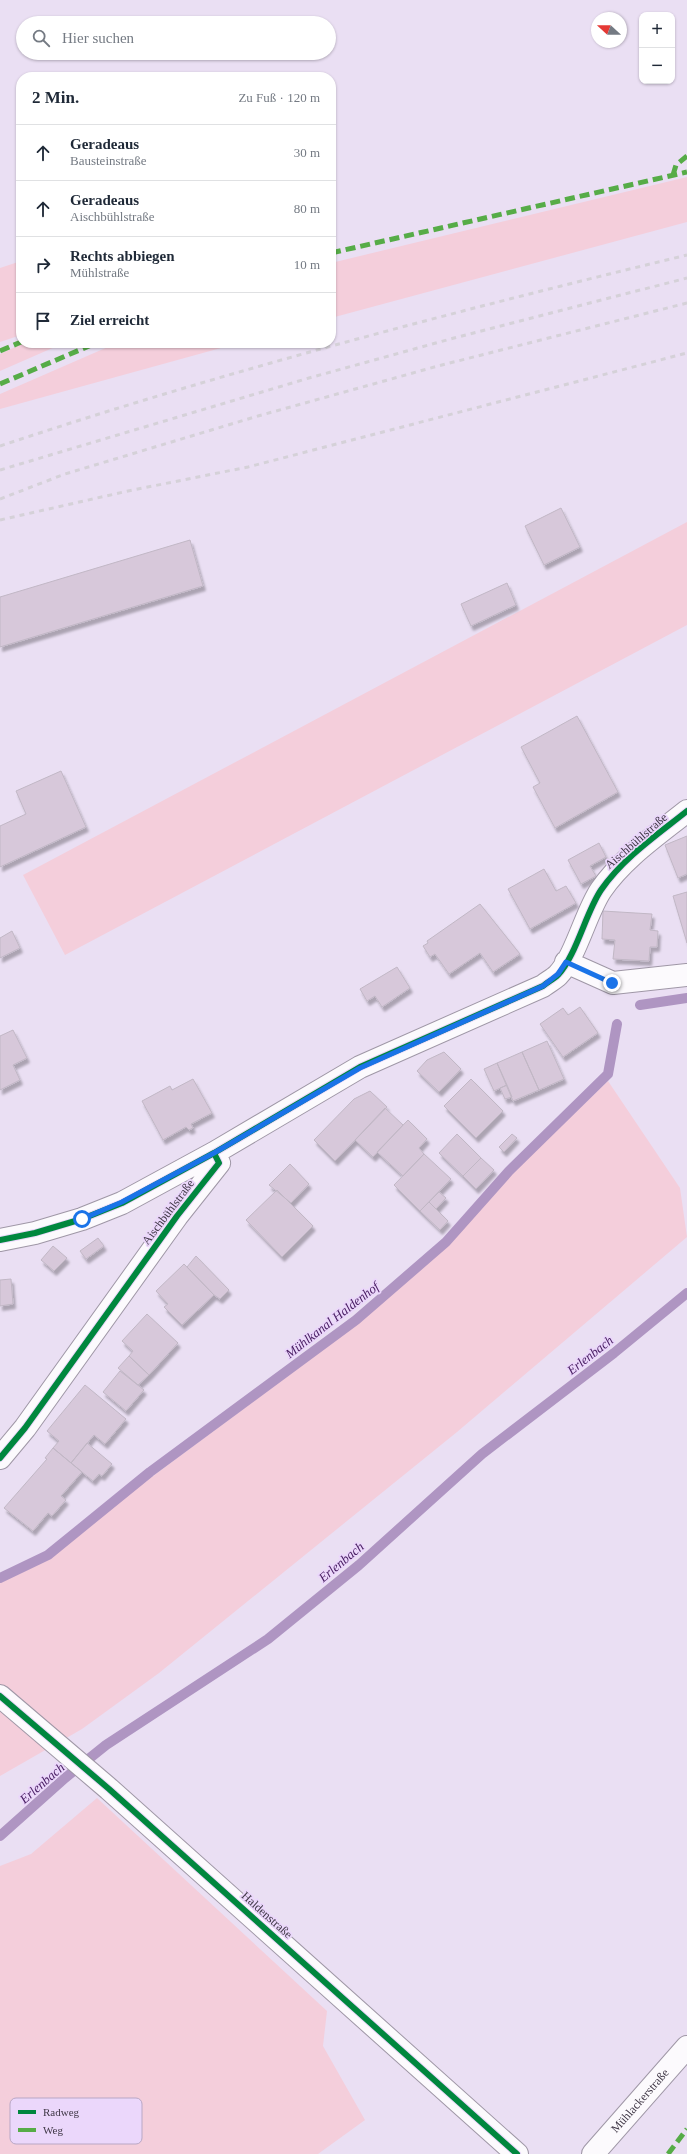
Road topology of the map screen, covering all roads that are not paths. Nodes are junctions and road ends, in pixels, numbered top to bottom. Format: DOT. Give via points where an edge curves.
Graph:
graph roads {
  1 [pos="687,811"];
  2 [pos="566,962"];
  3 [pos="687,976"];
  4 [pos="214,1153"];
  5 [pos="0,1240"];
  6 [pos="0,1458"];
  7 [pos="0,1696"];
  8 [pos="687,2047"];
  9 [pos="517,2154"];
  10 [pos="593,2154"];
  1 -- 2 [label="street, Aischbühlstraße" via="611,876 600,892"];
  2 -- 3 [label="street" via="612,983"];
  2 -- 4 [label="street, Aischbühlstraße" via="558,974 543,986 360,1068"];
  4 -- 5 [label="street" via="122,1202 82,1219"];
  4 -- 6 [label="street, Aischbühlstraße" via="219,1163 177,1216 25,1428"];
  7 -- 9 [label="street, Haldenstraße" via="109,1789"];
  8 -- 10 [label="street, Mühlackerstraße"];
}
